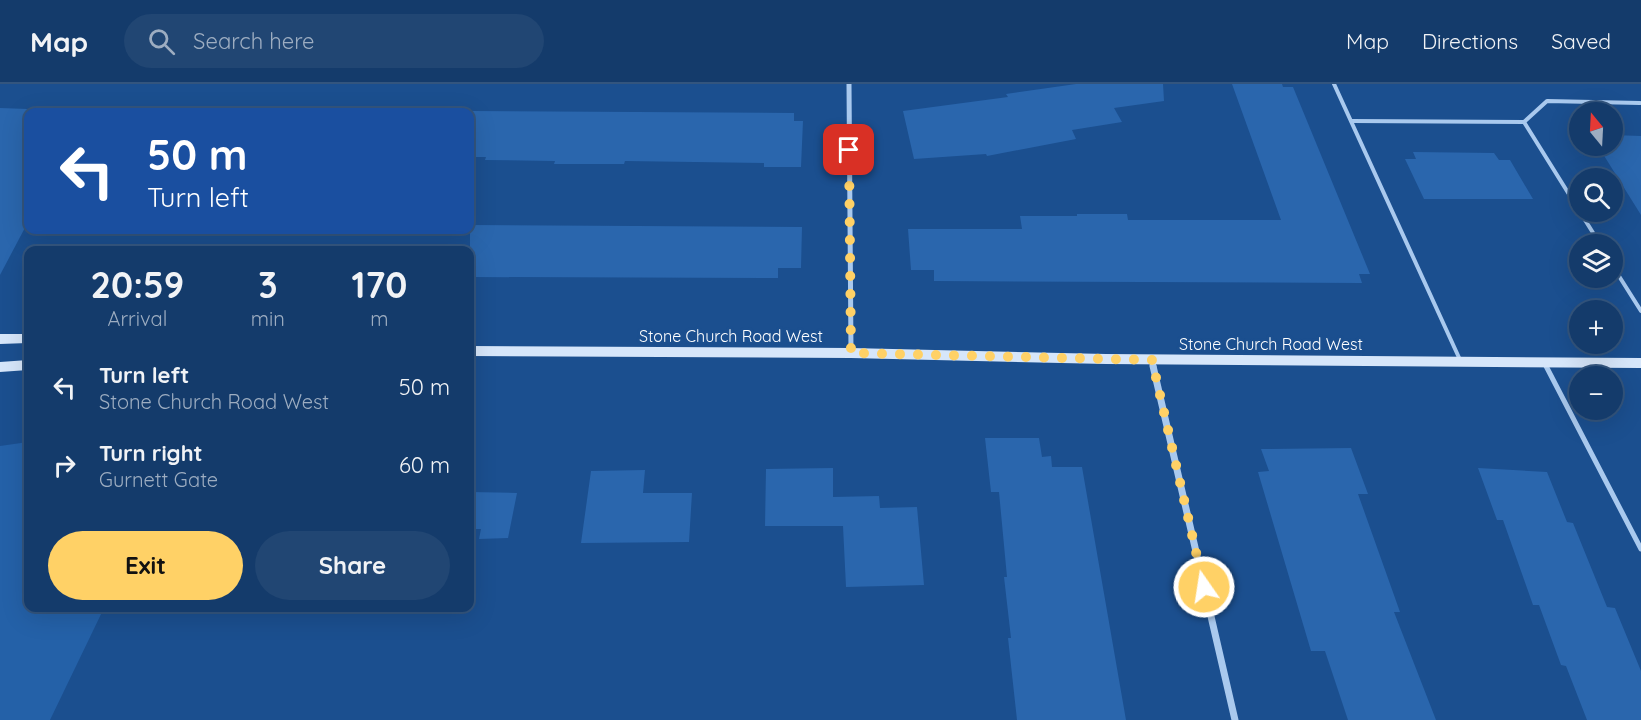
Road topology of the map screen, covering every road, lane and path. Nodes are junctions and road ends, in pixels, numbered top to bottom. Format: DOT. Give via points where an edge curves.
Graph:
graph roads {
  1 [pos="849,84"];
  2 [pos="1334,84"];
  3 [pos="1640,103"];
  4 [pos="1352,121"];
  5 [pos="1524,122"];
  6 [pos="1594,234"];
  7 [pos="1623,282"];
  8 [pos="1641,311"];
  9 [pos="0,339"];
  10 [pos="24,339"];
  11 [pos="474,351"];
  12 [pos="851,353"];
  13 [pos="1152,360"];
  14 [pos="1461,362"];
  15 [pos="1544,362"];
  16 [pos="1641,363"];
  17 [pos="24,365"];
  18 [pos="0,367"];
  19 [pos="1641,549"];
  20 [pos="1235,720"];
  1 -- 12 [label="street"];
  2 -- 4 [label="lane"];
  3 -- 5 [label="lane" via="1547,101"];
  4 -- 5 [label="lane"];
  4 -- 14 [label="lane"];
  5 -- 6 [label="lane"];
  7 -- 8 [label="lane"];
  9 -- 10 [label="main road"];
  11 -- 12 [label="main road, Stone Church Road West"];
  12 -- 13 [label="main road, Stone Church Road West"];
  13 -- 14 [label="main road, Stone Church Road West"];
  13 -- 20 [label="street"];
  14 -- 15 [label="main road, Stone Church Road West"];
  15 -- 16 [label="main road, Stone Church Road West"];
  15 -- 19 [label="lane"];
  17 -- 18 [label="main road"];
}
